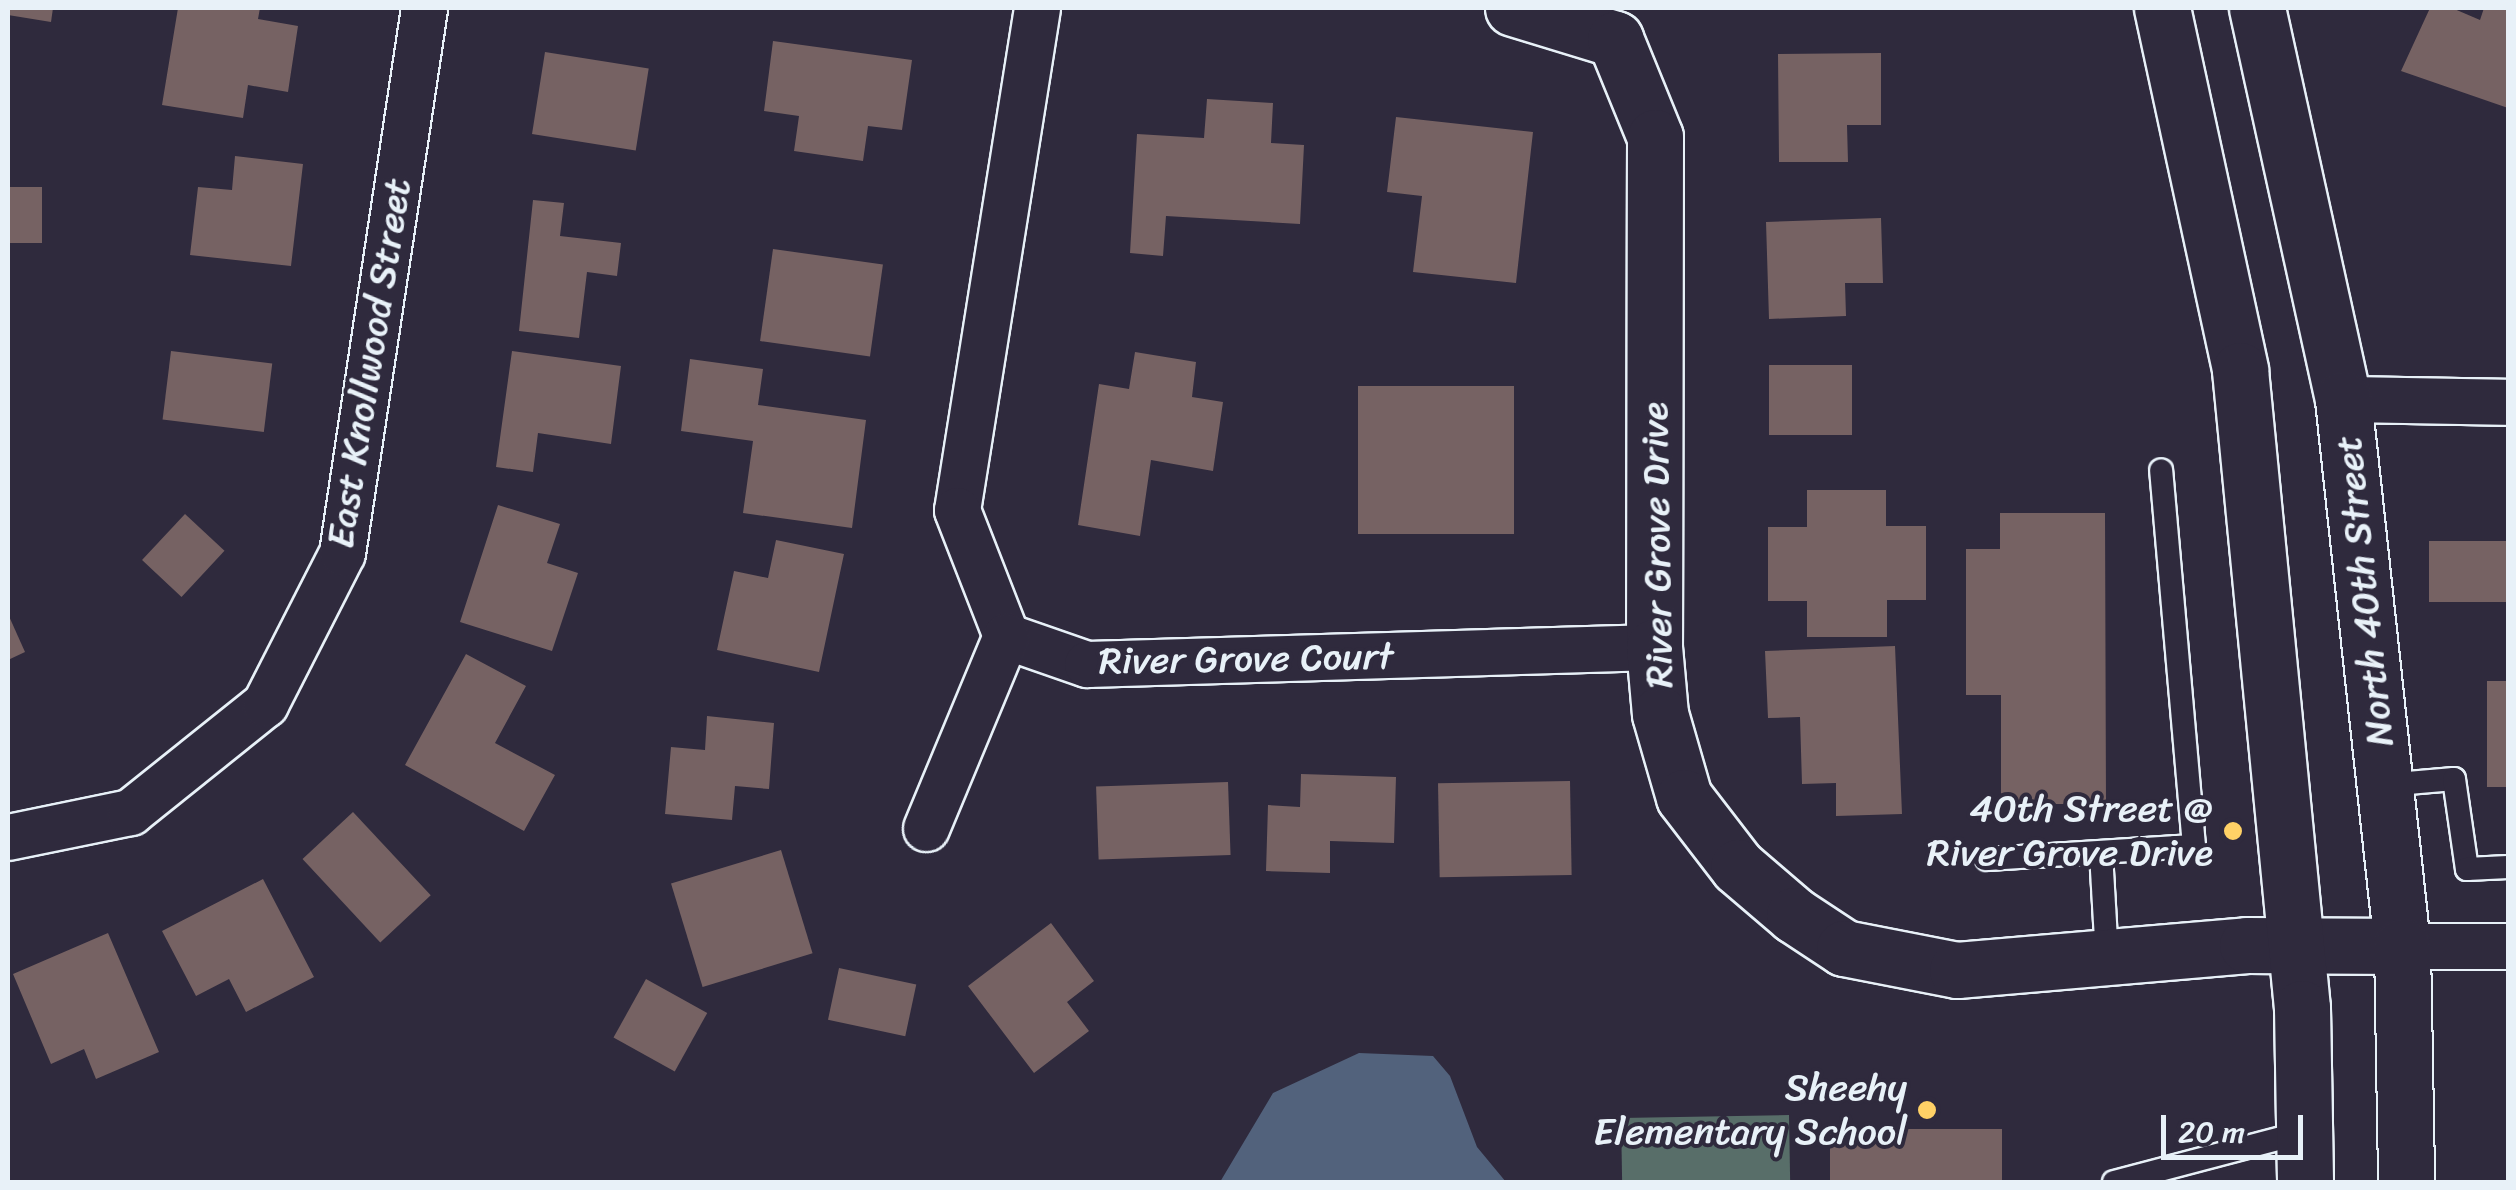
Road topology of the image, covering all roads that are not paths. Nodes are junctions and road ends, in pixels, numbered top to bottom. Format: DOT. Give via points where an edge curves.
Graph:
graph roads {
  1 [pos="424,8"];
  2 [pos="1037,8"];
  3 [pos="1513,8"];
  4 [pos="2162,8"];
  5 [pos="2256,8"];
  6 [pos="2343,399"];
  7 [pos="2508,402"];
  8 [pos="2161,470"];
  9 [pos="1006,636"];
  10 [pos="1654,648"];
  11 [pos="2384,784"];
  12 [pos="926,828"];
  13 [pos="8,837"];
  14 [pos="2101,853"];
  15 [pos="1987,859"];
  16 [pos="2508,867"];
  17 [pos="2296,942"];
  18 [pos="2402,946"];
  19 [pos="2508,946"];
  20 [pos="2107,958"];
  21 [pos="2305,1157"];
  22 [pos="2114,1182"];
  23 [pos="2406,1182"];
  1 -- 13 [label="street, East Knollwood Street" via="342,553 265,704 130,812"];
  2 -- 9 [label="street" via="957,510"];
  3 -- 10 [label="main road, River Grove Drive" via="1614,39 1655,137"];
  4 -- 17 [label="main road" via="2240,370"];
  5 -- 6 [label="main road, North 40th Street"];
  6 -- 7 [label="street"];
  6 -- 11 [label="main road, North 40th Street"];
  8 -- 14 [label="lane" via="2194,846"];
  9 -- 10 [label="street, River Grove Court" via="1087,664"];
  9 -- 12 [label="street"];
  10 -- 20 [label="main road, River Grove Drive" via="1660,714 1684,796 1738,867 1794,915 1844,948 1957,970"];
  11 -- 16 [label="lane" via="2454,779 2467,869"];
  11 -- 18 [label="main road, North 40th Street"];
  14 -- 15 [label="lane"];
  14 -- 20 [label="lane"];
  17 -- 18 [label="main road, River Grove Drive"];
  17 -- 20 [label="main road, River Grove Drive"];
  17 -- 21 [label="main road"];
  18 -- 19 [label="street"];
  18 -- 23 [label="main road, North 40th Street"];
  21 -- 22 [label="lane"];
}
